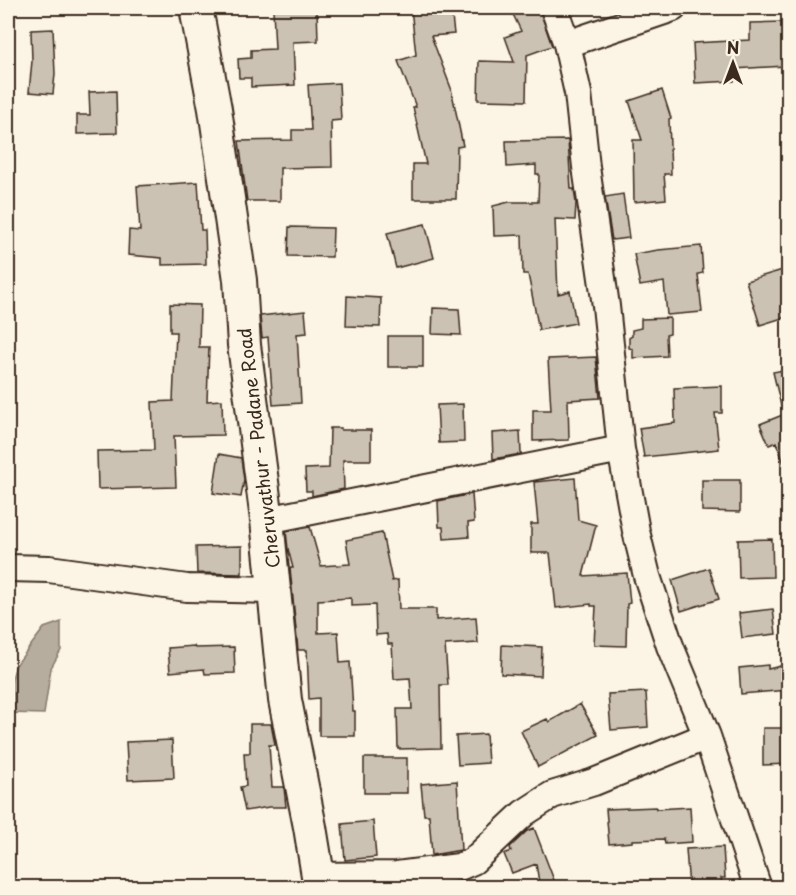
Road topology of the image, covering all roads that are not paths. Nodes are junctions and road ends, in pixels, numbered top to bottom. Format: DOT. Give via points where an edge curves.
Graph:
graph roads {
  1 [pos="196,8"];
  2 [pos="554,8"];
  3 [pos="673,8"];
  4 [pos="567,44"];
  5 [pos="621,449"];
  6 [pos="267,520"];
  7 [pos="8,568"];
  8 [pos="274,590"];
  9 [pos="707,736"];
  10 [pos="318,882"];
  11 [pos="758,888"];
  1 -- 6 [label="main road, Cheruvathur - Padane Road" via="240,280 244,345"];
  2 -- 4 [label="street"];
  3 -- 4 [label="street"];
  4 -- 5 [label="street" via="578,93"];
  5 -- 6 [label="street"];
  5 -- 9 [label="street" via="647,576 670,646"];
  6 -- 8 [label="main road, Cheruvathur - Padane Road"];
  7 -- 8 [label="street" via="49,569 187,588"];
  8 -- 10 [label="main road, Cheruvathur - Padane Road" via="285,700"];
  9 -- 10 [label="street" via="552,795 524,813 473,861 459,867"];
  9 -- 11 [label="street"];
}
